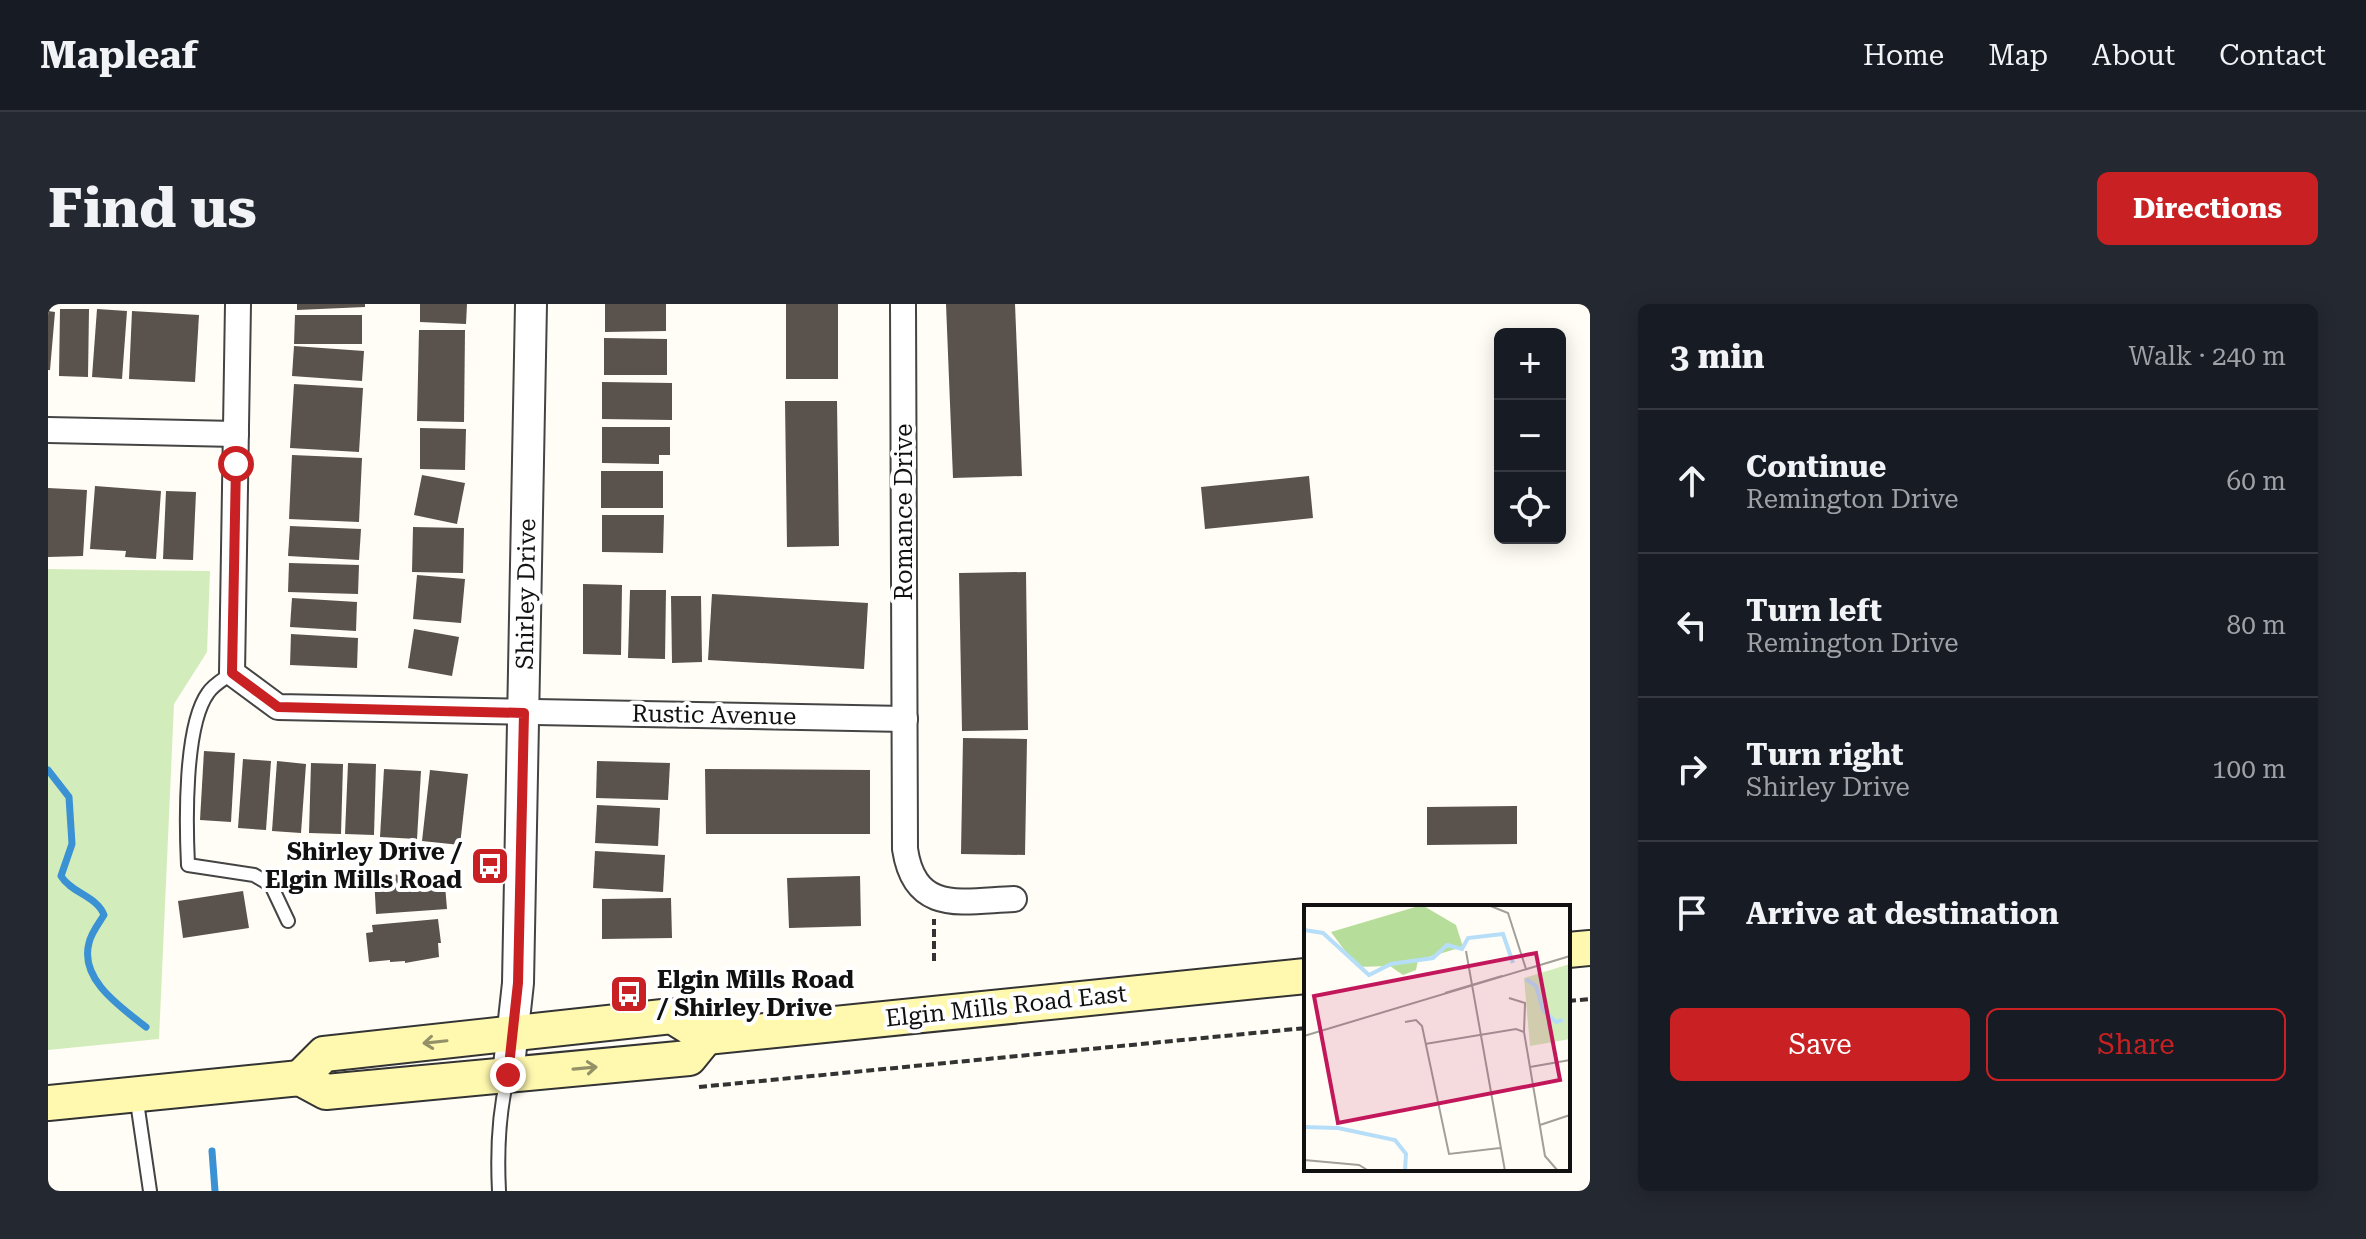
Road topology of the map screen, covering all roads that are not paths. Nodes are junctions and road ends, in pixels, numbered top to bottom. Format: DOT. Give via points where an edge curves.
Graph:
graph roads {
  1 [pos="238,304"];
  2 [pos="531,304"];
  3 [pos="903,304"];
  4 [pos="48,430"];
  5 [pos="236,434"];
  6 [pos="232,673"];
  7 [pos="524,713"];
  8 [pos="905,719"];
  9 [pos="1014,899"];
  10 [pos="288,921"];
  11 [pos="1590,948"];
  12 [pos="1570,950"];
  13 [pos="1304,976"];
  14 [pos="513,1033"];
  15 [pos="706,1037"];
  16 [pos="508,1075"];
  17 [pos="300,1078"];
  18 [pos="136,1094"];
  19 [pos="48,1103"];
  20 [pos="150,1191"];
  21 [pos="499,1191"];
  1 -- 5 [label="street"];
  2 -- 7 [label="street, Shirley Drive"];
  3 -- 8 [label="street, Romance Drive"];
  4 -- 5 [label="street"];
  5 -- 6 [label="street"];
  6 -- 7 [label="street, Rustic Avenue" via="278,707"];
  6 -- 10 [label="lane" via="208,693 194,726 185,822 188,865 254,875 271,885"];
  7 -- 8 [label="street, Rustic Avenue"];
  7 -- 14 [label="street, Shirley Drive"];
  8 -- 9 [label="street, Romance Drive" via="909,871 920,889 948,901"];
  11 -- 12 [label="main road"];
  13 -- 15 [label="main road, Elgin Mills Road East"];
  14 -- 15 [label="main road" via="672,1016"];
  14 -- 16 [label="street, Shirley Drive"];
  14 -- 17 [label="main road, one-way" via="324,1054"];
  16 -- 15 [label="main road, one-way" via="689,1058"];
  16 -- 17 [label="main road" via="326,1092"];
  16 -- 21 [label="lane" via="496,1149"];
  17 -- 18 [label="main road"];
  18 -- 19 [label="main road"];
  18 -- 20 [label="lane"];
}
